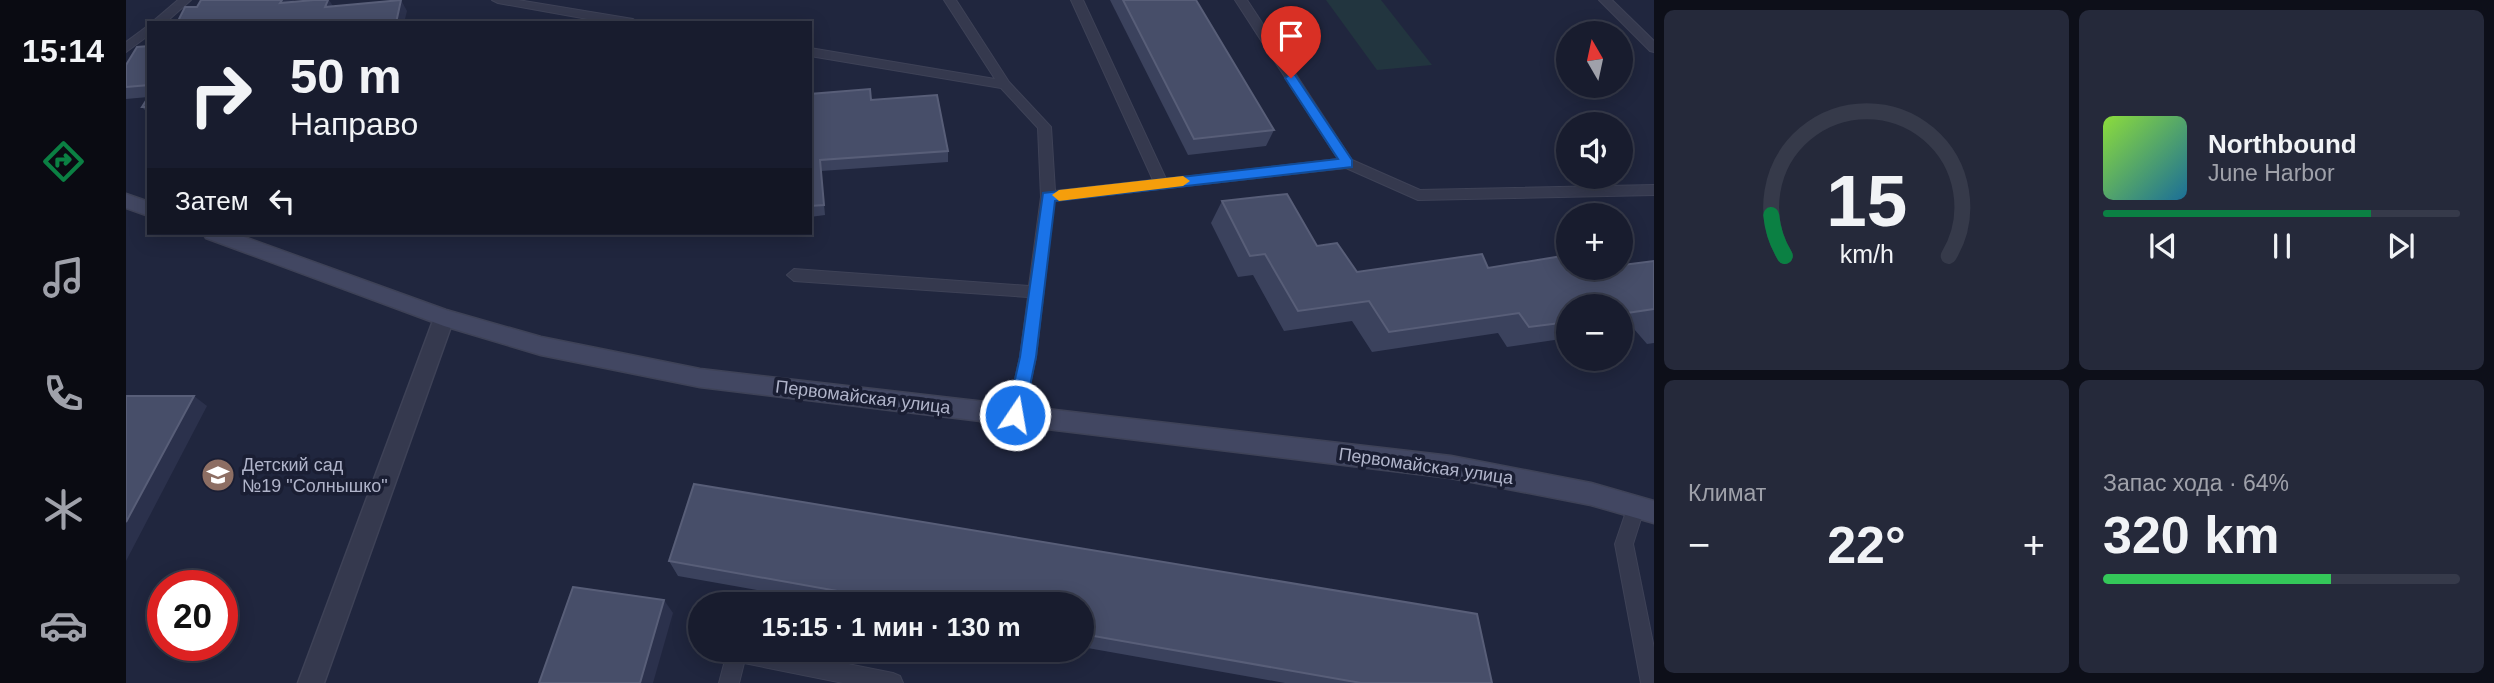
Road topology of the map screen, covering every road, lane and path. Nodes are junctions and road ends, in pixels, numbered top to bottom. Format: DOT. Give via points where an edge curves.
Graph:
graph roads {
  1 [pos="185,0"];
  2 [pos="498,0"];
  3 [pos="950,0"];
  4 [pos="1077,0"];
  5 [pos="1241,0"];
  6 [pos="1605,0"];
  7 [pos="159,21"];
  8 [pos="621,21"];
  9 [pos="147,31"];
  10 [pos="126,48"];
  11 [pos="1654,48"];
  12 [pos="812,52"];
  13 [pos="1005,85"];
  14 [pos="1347,163"];
  15 [pos="1161,183"];
  16 [pos="1654,190"];
  17 [pos="1048,197"];
  18 [pos="126,201"];
  19 [pos="147,208"];
  20 [pos="218,235"];
  21 [pos="794,275"];
  22 [pos="1036,292"];
  23 [pos="444,318"];
  24 [pos="1015,415"];
  25 [pos="1645,509"];
  26 [pos="311,683"];
  27 [pos="729,683"];
  28 [pos="893,683"];
  29 [pos="1651,683"];
  1 -- 7 [label="lane"];
  2 -- 8 [label="lane"];
  3 -- 13 [label="lane"];
  4 -- 15 [label="lane"];
  5 -- 14 [label="lane"];
  6 -- 11 [label="lane"];
  9 -- 10 [label="lane"];
  12 -- 13 [label="lane"];
  13 -- 17 [label="lane" via="1044,127"];
  14 -- 15 [label="lane"];
  14 -- 16 [label="lane" via="1418,195"];
  15 -- 17 [label="lane"];
  17 -- 22 [label="lane"];
  18 -- 19 [label="main road"];
  20 -- 23 [label="main road, Первомайская улица"];
  21 -- 22 [label="lane"];
  22 -- 24 [label="lane"];
  23 -- 24 [label="main road, Первомайская улица" via="541,346 700,378"];
  23 -- 26 [label="street"];
  24 -- 25 [label="main road, Первомайская улица" via="1451,467"];
  25 -- 29 [label="lane" via="1624,544"];
  27 -- 28 [label="lane" via="737,652"];
}
